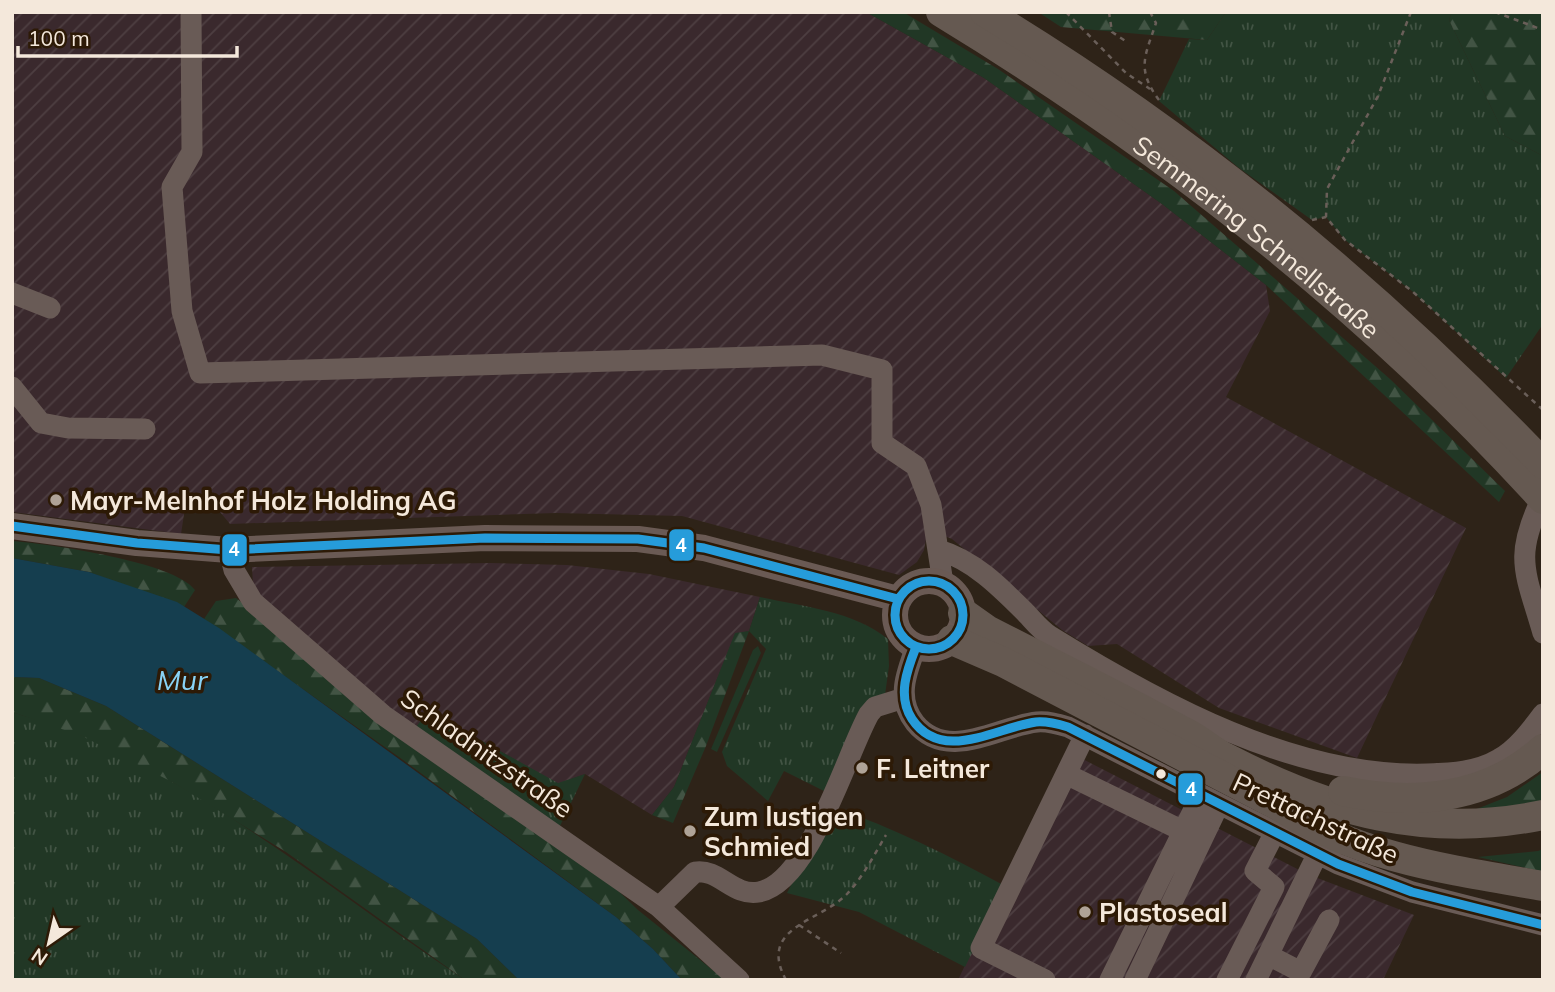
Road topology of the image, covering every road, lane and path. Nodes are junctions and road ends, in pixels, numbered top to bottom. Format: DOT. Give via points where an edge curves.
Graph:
graph roads {
  1 [pos="191,12"];
  2 [pos="941,12"];
  3 [pos="985,12"];
  4 [pos="1066,12"];
  5 [pos="1110,12"];
  6 [pos="1150,12"];
  7 [pos="1411,12"];
  8 [pos="1495,12"];
  9 [pos="1543,30"];
  10 [pos="1127,41"];
  11 [pos="1150,89"];
  12 [pos="1159,101"];
  13 [pos="1302,213"];
  14 [pos="1326,217"];
  15 [pos="12,293"];
  16 [pos="50,308"];
  17 [pos="12,387"];
  18 [pos="1543,410"];
  19 [pos="145,429"];
  20 [pos="1539,480"];
  21 [pos="1543,515"];
  22 [pos="12,526"];
  23 [pos="938,542"];
  24 [pos="229,550"];
  25 [pos="943,583"];
  26 [pos="898,599"];
  27 [pos="958,627"];
  28 [pos="1543,633"];
  29 [pos="916,647"];
  30 [pos="904,698"];
  31 [pos="1543,714"];
  32 [pos="1188,734"];
  33 [pos="1085,735"];
  34 [pos="1543,749"];
  35 [pos="1066,774"];
  36 [pos="1210,799"];
  37 [pos="1543,815"];
  38 [pos="1277,820"];
  39 [pos="1183,831"];
  40 [pos="1543,834"];
  41 [pos="886,835"];
  42 [pos="1317,855"];
  43 [pos="1543,886"];
  44 [pos="659,907"];
  45 [pos="1329,920"];
  46 [pos="799,925"];
  47 [pos="1543,925"];
  48 [pos="841,953"];
  49 [pos="1268,955"];
  50 [pos="1299,976"];
  51 [pos="739,980"];
  52 [pos="786,980"];
  53 [pos="1045,980"];
  54 [pos="1110,980"];
  55 [pos="1135,980"];
  56 [pos="1227,980"];
  57 [pos="1255,980"];
  1 -- 23 [label="street" via="192,152 172,187 182,311 200,373 822,355 882,370 883,443 916,466 931,505"];
  2 -- 20 [label="highway, Semmering Schnellstraße" via="1030,66 1167,162 1279,250"];
  3 -- 20 [label="highway, Semmering Schnellstraße" via="1183,145 1325,258 1444,365"];
  4 -- 11 [label="path" via="1126,73"];
  5 -- 10 [label="path" via="1112,32"];
  6 -- 11 [label="path" via="1156,23 1142,62"];
  7 -- 14 [label="path" via="1374,106 1327,189"];
  8 -- 9 [label="path"];
  11 -- 12 [label="path"];
  13 -- 14 [label="path" via="1312,220"];
  14 -- 18 [label="path" via="1345,240 1412,291"];
  15 -- 16 [label="street"];
  17 -- 19 [label="street" via="41,423"];
  20 -- 21 [label="highway"];
  20 -- 28 [label="street" via="1522,556"];
  22 -- 24 [label="main road"];
  23 -- 25 [label="street"];
  23 -- 31 [label="street" via="998,585 1047,634 1162,698 1300,759 1365,772 1464,773 1499,759"];
  24 -- 26 [label="main road" via="485,538 638,539 704,548"];
  24 -- 44 [label="street, Schladnitzstraße" via="234,570 253,602 383,715"];
  25 -- 26 [label="main road" via="916,582"];
  25 -- 27 [label="main road" via="954,591"];
  26 -- 29 [label="main road" via="895,625"];
  27 -- 29 [label="main road" via="942,647"];
  27 -- 32 [label="highway" via="987,630"];
  27 -- 38 [label="highway" via="1003,662"];
  29 -- 30 [label="street" via="905,676"];
  30 -- 33 [label="street, Prettachstraße" via="917,726 943,741 974,740 1044,722"];
  30 -- 44 [label="street" via="875,707 869,714 816,831 778,883 741,892 710,874 695,872"];
  32 -- 34 [label="highway" via="1303,780 1389,797 1466,793 1498,781"];
  32 -- 37 [label="highway" via="1276,783 1390,820 1443,826"];
  33 -- 35 [label="street"];
  33 -- 36 [label="street, Prettachstraße"];
  35 -- 39 [label="street"];
  35 -- 53 [label="street" via="981,948"];
  36 -- 38 [label="street, Prettachstraße"];
  36 -- 39 [label="street"];
  36 -- 55 [label="street"];
  38 -- 40 [label="highway" via="1407,841 1460,844"];
  38 -- 42 [label="street, Prettachstraße"];
  38 -- 43 [label="highway" via="1307,824 1415,863"];
  38 -- 56 [label="street" via="1255,871 1274,887"];
  39 -- 54 [label="street"];
  41 -- 46 [label="path" via="846,895"];
  42 -- 47 [label="street, Prettachstraße" via="1412,892"];
  42 -- 49 [label="street"];
  44 -- 51 [label="street, Schladnitzstraße"];
  45 -- 50 [label="street"];
  46 -- 48 [label="path"];
  46 -- 52 [label="path" via="781,942 778,954"];
  49 -- 50 [label="street"];
  49 -- 57 [label="street"];
}
